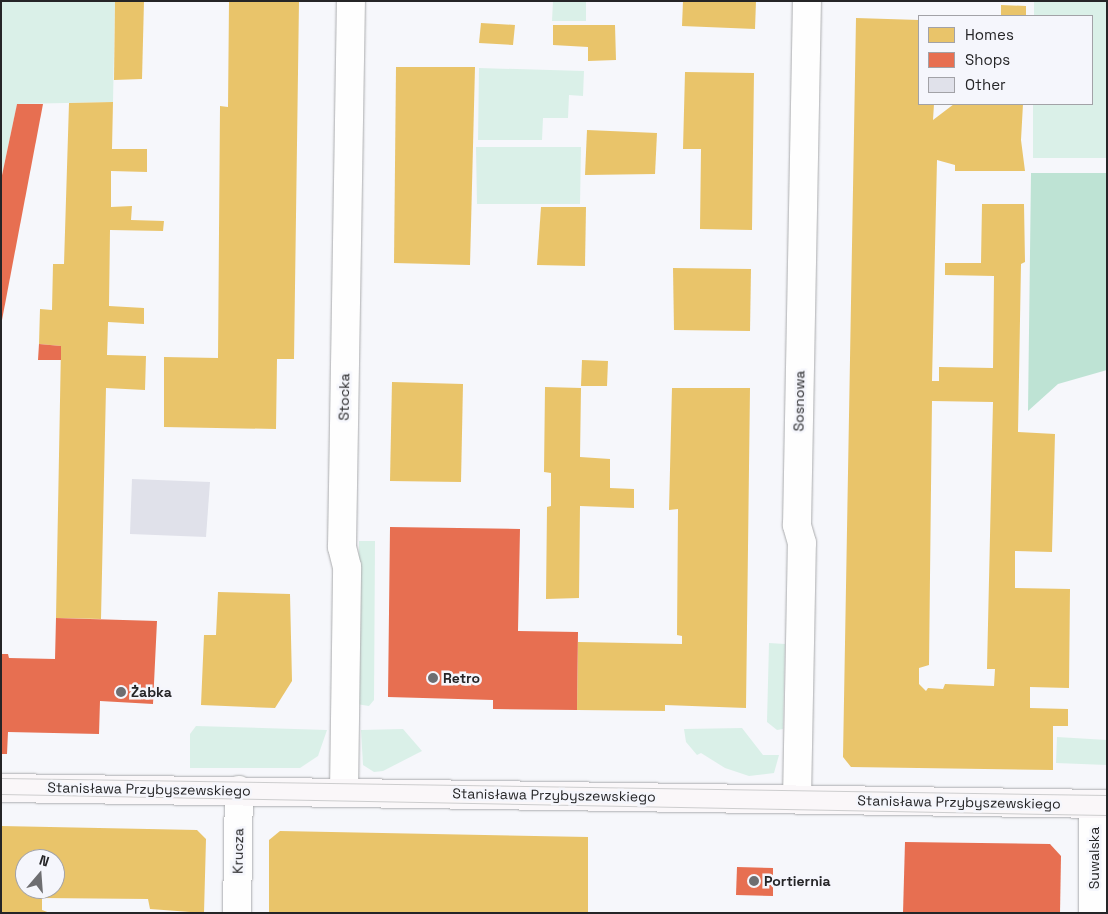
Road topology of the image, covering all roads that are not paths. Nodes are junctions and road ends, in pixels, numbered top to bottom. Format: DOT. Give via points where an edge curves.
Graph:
graph roads {
  1 [pos="351,1"];
  2 [pos="807,1"];
  3 [pos="1,788"];
  4 [pos="239,790"];
  5 [pos="344,791"];
  6 [pos="797,799"];
  7 [pos="1100,804"];
  8 [pos="237,913"];
  9 [pos="1094,913"];
  1 -- 5 [label="street, Stocka" via="342,547 347,567"];
  2 -- 6 [label="street, Sosnowa" via="797,525 802,543"];
  3 -- 4 [label="street, Stanisława Przybyszewskiego"];
  4 -- 5 [label="street, Stanisława Przybyszewskiego"];
  4 -- 8 [label="street, Krucza"];
  5 -- 6 [label="street, Stanisława Przybyszewskiego"];
  6 -- 7 [label="street, Stanisława Przybyszewskiego"];
  7 -- 9 [label="street, Suwalska"];
}
